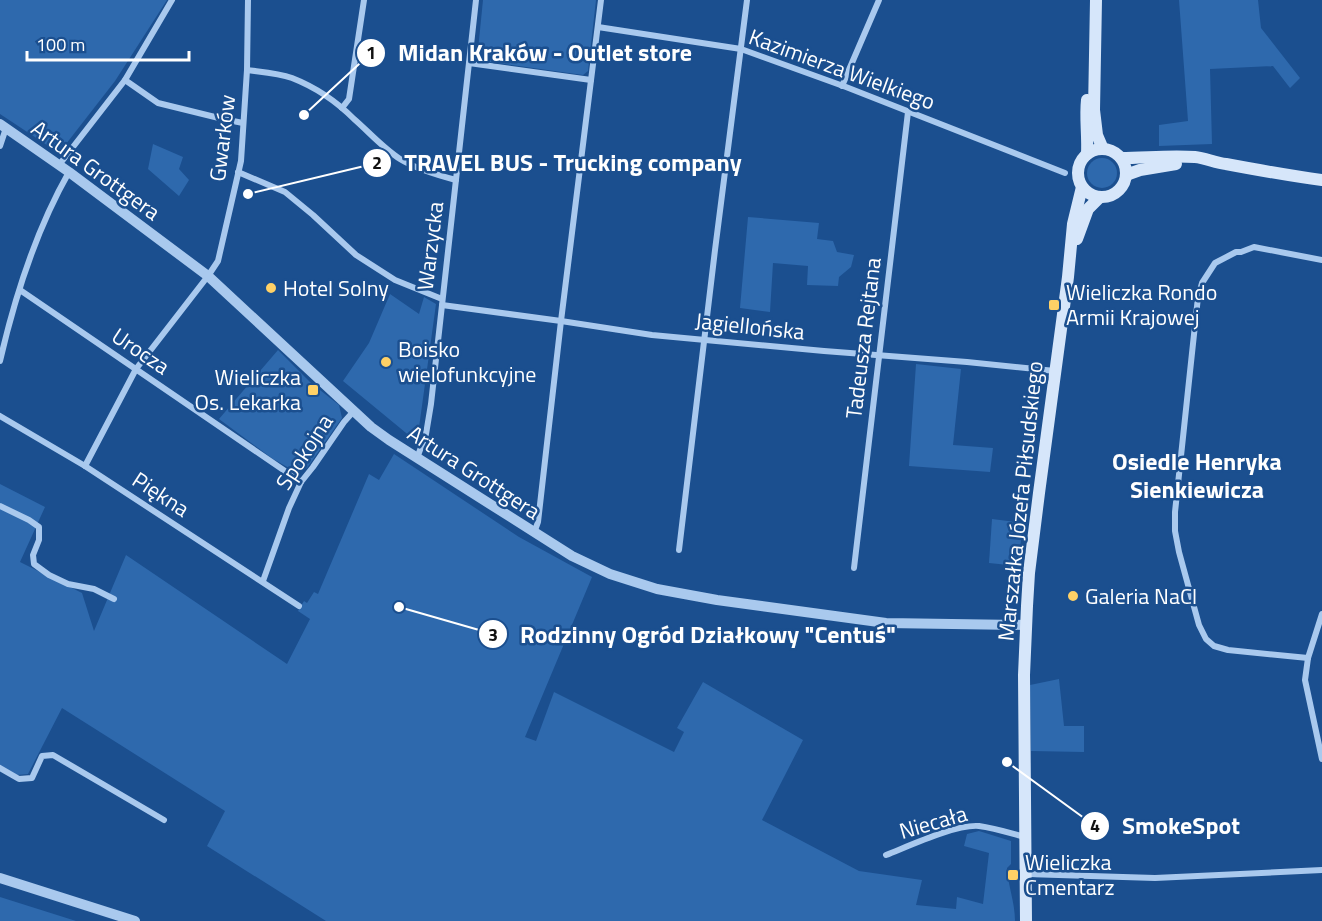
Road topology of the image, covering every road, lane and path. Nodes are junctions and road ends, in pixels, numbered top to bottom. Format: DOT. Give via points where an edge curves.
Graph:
graph roads {
  1 [pos="172,0"];
  2 [pos="248,0"];
  3 [pos="364,0"];
  4 [pos="476,0"];
  5 [pos="602,0"];
  6 [pos="747,0"];
  7 [pos="879,0"];
  8 [pos="1096,0"];
  9 [pos="598,27"];
  10 [pos="741,49"];
  11 [pos="1095,58"];
  12 [pos="469,63"];
  13 [pos="247,70"];
  14 [pos="125,80"];
  15 [pos="591,80"];
  16 [pos="842,86"];
  17 [pos="342,108"];
  18 [pos="908,112"];
  19 [pos="243,123"];
  20 [pos="3,126"];
  21 [pos="0,146"];
  22 [pos="1103,149"];
  23 [pos="1087,154"];
  24 [pos="1121,158"];
  25 [pos="1216,163"];
  26 [pos="59,165"];
  27 [pos="69,172"];
  28 [pos="238,172"];
  29 [pos="1065,173"];
  30 [pos="1126,175"];
  31 [pos="456,180"];
  32 [pos="1322,180"];
  33 [pos="1082,188"];
  34 [pos="1100,197"];
  35 [pos="1322,260"];
  36 [pos="1069,266"];
  37 [pos="208,276"];
  38 [pos="20,290"];
  39 [pos="442,302"];
  40 [pos="561,321"];
  41 [pos="705,339"];
  42 [pos="879,355"];
  43 [pos="0,361"];
  44 [pos="136,369"];
  45 [pos="1055,370"];
  46 [pos="353,412"];
  47 [pos="0,416"];
  48 [pos="417,458"];
  49 [pos="85,466"];
  50 [pos="301,482"];
  51 [pos="0,506"];
  52 [pos="534,533"];
  53 [pos="679,550"];
  54 [pos="854,568"];
  55 [pos="263,581"];
  56 [pos="114,599"];
  57 [pos="299,606"];
  58 [pos="1322,614"];
  59 [pos="1026,625"];
  60 [pos="1308,658"];
  61 [pos="1322,759"];
  62 [pos="0,768"];
  63 [pos="164,820"];
  64 [pos="1026,837"];
  65 [pos="886,855"];
  66 [pos="1322,870"];
  67 [pos="1026,874"];
  68 [pos="0,878"];
  69 [pos="135,921"];
  70 [pos="1026,921"];
  1 -- 14 [label="street"];
  2 -- 13 [label="street, Gwarków"];
  3 -- 17 [label="street" via="349,99"];
  4 -- 12 [label="street, Warzycka"];
  5 -- 9 [label="street"];
  6 -- 10 [label="street"];
  7 -- 16 [label="street"];
  8 -- 11 [label="main road"];
  9 -- 10 [label="street, Kazimierza Wielkiego"];
  9 -- 15 [label="street"];
  10 -- 16 [label="street, Kazimierza Wielkiego"];
  10 -- 41 [label="street"];
  11 -- 22 [label="main road" via="1095,124"];
  11 -- 23 [label="main road" via="1088,85"];
  12 -- 15 [label="street"];
  12 -- 31 [label="street, Warzycka"];
  13 -- 17 [label="street" via="293,78"];
  13 -- 19 [label="street, Gwarków"];
  14 -- 19 [label="street" via="159,102"];
  14 -- 26 [label="street"];
  15 -- 40 [label="street"];
  16 -- 18 [label="street, Kazimierza Wielkiego"];
  17 -- 31 [label="street" via="400,159"];
  18 -- 29 [label="street, Kazimierza Wielkiego"];
  18 -- 42 [label="street, Tadeusza Rejtana"];
  19 -- 28 [label="street, Gwarków"];
  20 -- 21 [label="street"];
  20 -- 26 [label="street, Artura Grottgera"];
  22 -- 23 [label="main road"];
  22 -- 24 [label="main road"];
  23 -- 33 [label="main road" via="1077,173"];
  24 -- 25 [label="main road" via="1181,156"];
  24 -- 30 [label="main road"];
  25 -- 30 [label="main road" via="1165,165"];
  25 -- 32 [label="main road"];
  26 -- 27 [label="street, Artura Grottgera"];
  27 -- 37 [label="street, Artura Grottgera"];
  27 -- 38 [label="street"];
  28 -- 37 [label="street, Gwarków" via="218,261"];
  28 -- 39 [label="street, Jagiellońska" via="285,192 356,255 395,280"];
  30 -- 34 [label="main road" via="1117,192"];
  31 -- 39 [label="street, Warzycka"];
  33 -- 34 [label="main road"];
  33 -- 36 [label="main road, Marszałka Józefa Piłsudskiego"];
  34 -- 36 [label="main road, Marszałka Józefa Piłsudskiego" via="1083,220"];
  35 -- 60 [label="street" via="1254,247 1215,263 1202,282 1175,512 1179,552 1206,639 1228,650"];
  36 -- 45 [label="main road, Marszałka Józefa Piłsudskiego"];
  37 -- 44 [label="street, Gwarków"];
  37 -- 46 [label="street, Artura Grottgera"];
  38 -- 43 [label="street"];
  38 -- 44 [label="street, Urocza"];
  39 -- 40 [label="street, Jagiellońska"];
  39 -- 48 [label="street, Warzycka" via="428,424"];
  40 -- 41 [label="street, Jagiellońska"];
  40 -- 52 [label="street"];
  41 -- 42 [label="street, Jagiellońska"];
  41 -- 53 [label="street"];
  42 -- 45 [label="street, Jagiellońska"];
  42 -- 54 [label="street, Tadeusza Rejtana"];
  44 -- 49 [label="street, Gwarków"];
  44 -- 50 [label="street, Urocza"];
  45 -- 59 [label="main road, Marszałka Józefa Piłsudskiego"];
  46 -- 48 [label="street, Artura Grottgera"];
  46 -- 50 [label="street, Spokojna"];
  47 -- 49 [label="street, Piękna"];
  48 -- 52 [label="street, Artura Grottgera"];
  49 -- 55 [label="street, Piękna"];
  50 -- 55 [label="street, Spokojna"];
  51 -- 56 [label="street" via="39,527 34,564 68,584 94,589"];
  52 -- 59 [label="street, Artura Grottgera" via="602,570 680,594 886,623"];
  55 -- 57 [label="street, Piękna"];
  58 -- 60 [label="street"];
  59 -- 64 [label="main road, Marszałka Józefa Piłsudskiego"];
  60 -- 61 [label="street" via="1305,680"];
  62 -- 63 [label="street" via="19,779 32,778 42,756 53,755"];
  64 -- 65 [label="street, Niecała" via="979,826 965,827"];
  64 -- 67 [label="main road, Marszałka Józefa Piłsudskiego"];
  66 -- 67 [label="street" via="1155,878"];
  67 -- 70 [label="main road, Marszałka Józefa Piłsudskiego"];
  68 -- 69 [label="street"];
}
